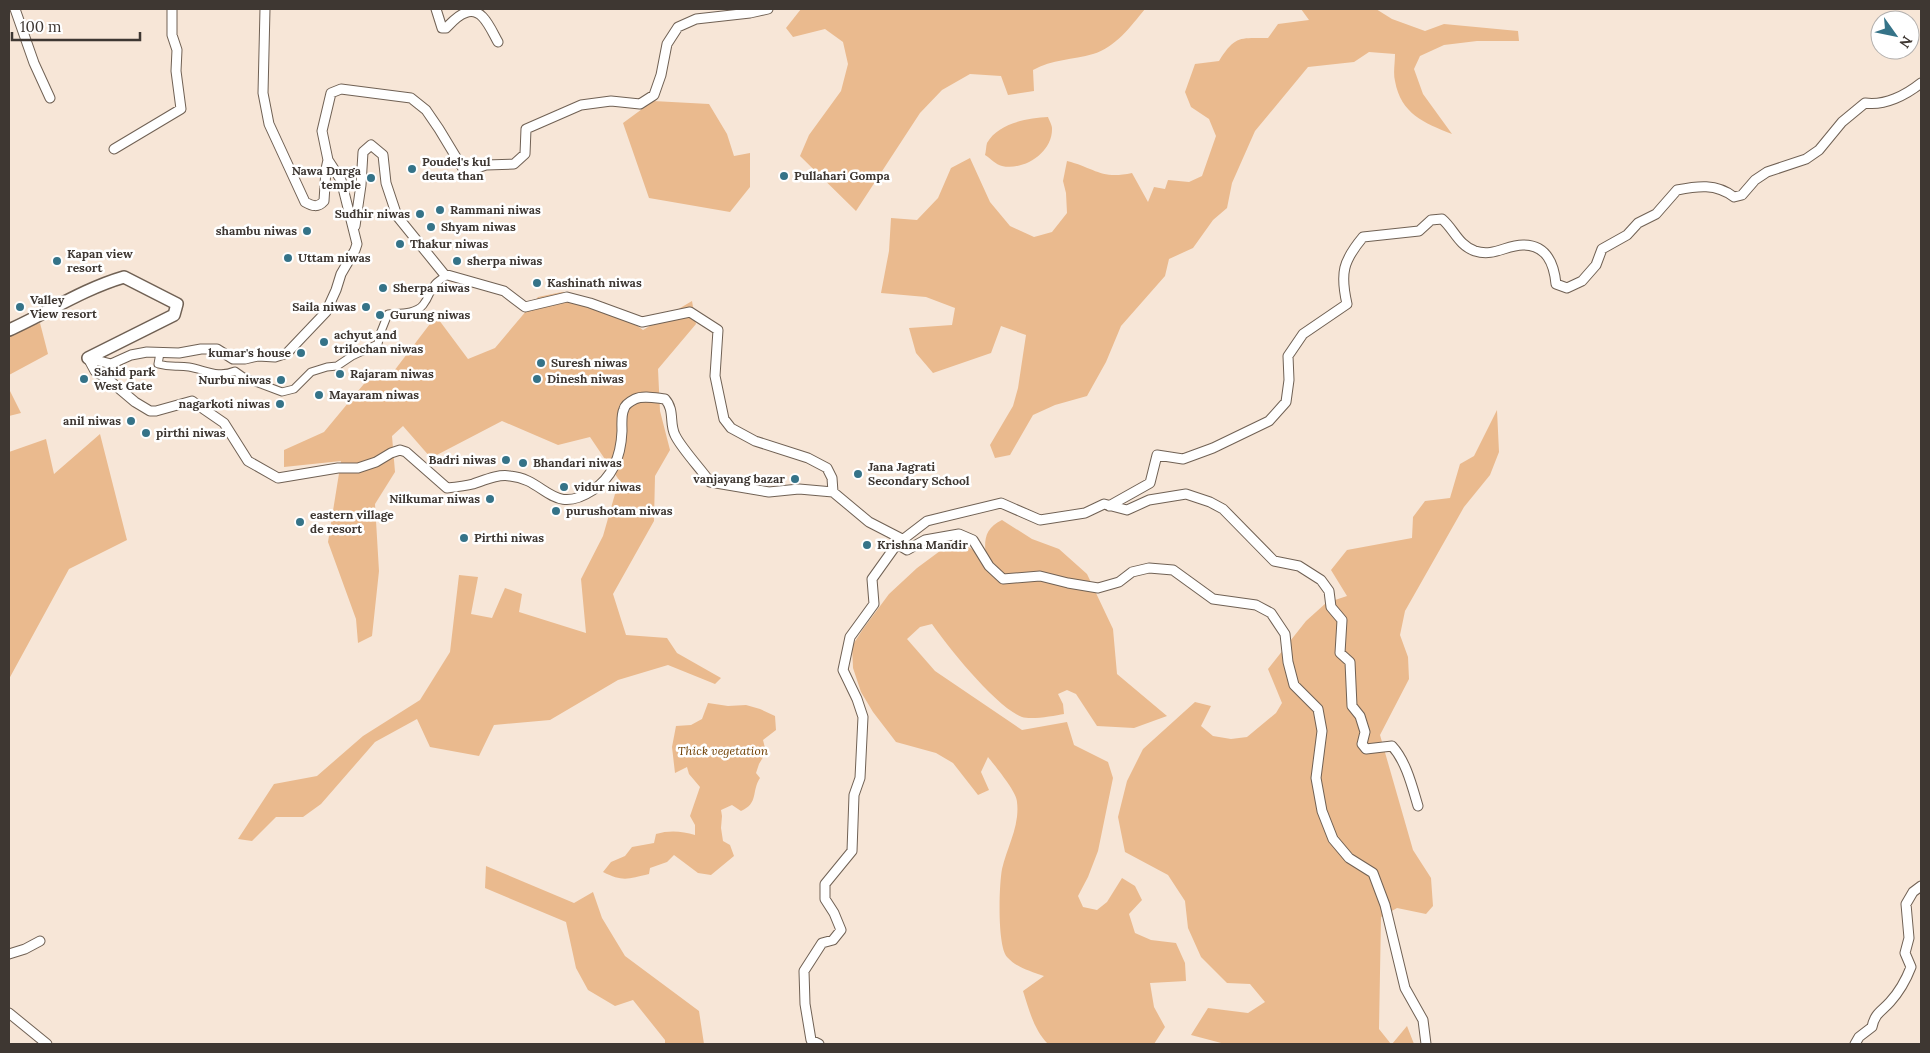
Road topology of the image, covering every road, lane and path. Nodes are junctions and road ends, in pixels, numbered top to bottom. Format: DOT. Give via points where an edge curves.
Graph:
graph roads {
  1 [pos="15,9"];
  2 [pos="172,9"];
  3 [pos="265,9"];
  4 [pos="436,9"];
  5 [pos="768,9"];
  6 [pos="498,42"];
  7 [pos="1921,83"];
  8 [pos="50,98"];
  9 [pos="114,149"];
  10 [pos="328,160"];
  11 [pos="355,232"];
  12 [pos="448,275"];
  13 [pos="9,330"];
  14 [pos="160,353"];
  15 [pos="88,358"];
  16 [pos="833,492"];
  17 [pos="1109,506"];
  18 [pos="897,544"];
  19 [pos="1418,806"];
  20 [pos="1921,886"];
  21 [pos="40,941"];
  22 [pos="9,954"];
  23 [pos="9,1013"];
  24 [pos="47,1044"];
  25 [pos="820,1044"];
  26 [pos="1426,1044"];
  27 [pos="1855,1044"];
  1 -- 8 [label="street"];
  2 -- 9 [label="street" via="181,109"];
  3 -- 10 [label="street" via="263,93 268,124 304,202 313,206 324,201"];
  4 -- 6 [label="street" via="442,28 464,13 474,11 482,15"];
  5 -- 10 [label="street" via="696,19 678,27 667,44 654,95 640,104 611,101 581,105 526,128 525,154 514,164 486,165 465,172 430,117 411,98 341,88 331,93 322,131"];
  7 -- 17 [label="street" via="1891,100 1865,104 1842,122 1819,150 1806,159 1767,172 1742,195 1734,196 1710,186 1677,190 1656,214 1602,249 1596,265 1582,281 1567,288 1556,284 1553,265 1541,250 1522,245 1487,253 1473,250 1462,243 1442,219 1432,220 1419,231 1363,237 1350,252 1344,271 1348,304 1303,334 1288,356 1286,402 1269,421 1183,459 1157,455 1150,483"];
  10 -- 11 [label="street" via="341,180"];
  11 -- 12 [label="street" via="363,152 371,145 383,155 386,183 397,216"];
  11 -- 14 [label="street" via="355,250 340,274 326,312 287,352 276,357 245,359 233,359 217,349"];
  12 -- 14 [label="street" via="436,281 422,306 410,312 388,314 378,344 337,366 326,366 312,372 294,389 282,392 235,372 225,375 188,366 169,367 158,364"];
  12 -- 16 [label="street" via="504,291 525,307 567,298 642,322 690,312 718,330 715,376 724,419 731,428 755,441 808,458 827,468"];
  13 -- 15 [label="street" via="99,284 124,277 177,304 174,315"];
  14 -- 15 [label="street" via="131,354 111,364"];
  15 -- 16 [label="street" via="95,371 150,411 192,401 224,423 248,461 278,478 358,468 400,450 447,488 508,475 527,479 542,491 572,501 593,490 609,476 617,460 624,409 636,398 649,398 665,399 670,404 676,438 710,482 769,492 800,489"];
  16 -- 18 [label="street"];
  17 -- 18 [label="street" via="1104,504 1085,513 1040,520 1001,503 927,521"];
  17 -- 19 [label="street" via="1127,510 1149,500 1186,494 1210,502 1223,509 1274,561 1299,566 1320,580 1329,590 1331,607 1342,620 1340,653 1350,662 1352,706 1360,716 1364,732 1362,744 1366,749 1392,746 1397,751"];
  18 -- 25 [label="street" via="872,579 874,604 850,637 844,670 863,717 860,778 854,795 852,851 825,884 825,899 841,930 833,940 822,943 804,971 811,1040"];
  18 -- 26 [label="street" via="906,550 925,540 959,534 974,540 989,566 1003,579 1040,576 1098,588 1119,582 1132,572 1149,568 1173,570 1213,599 1256,605 1270,613 1285,634 1294,685 1318,709 1322,731 1316,778 1322,811 1333,839 1349,858 1373,873 1385,905 1405,988 1423,1020"];
  20 -- 27 [label="street" via="1906,904 1909,938 1905,953 1910,967 1905,982 1890,1003 1874,1017 1872,1027"];
  21 -- 22 [label="street"];
  23 -- 24 [label="street"];
}
